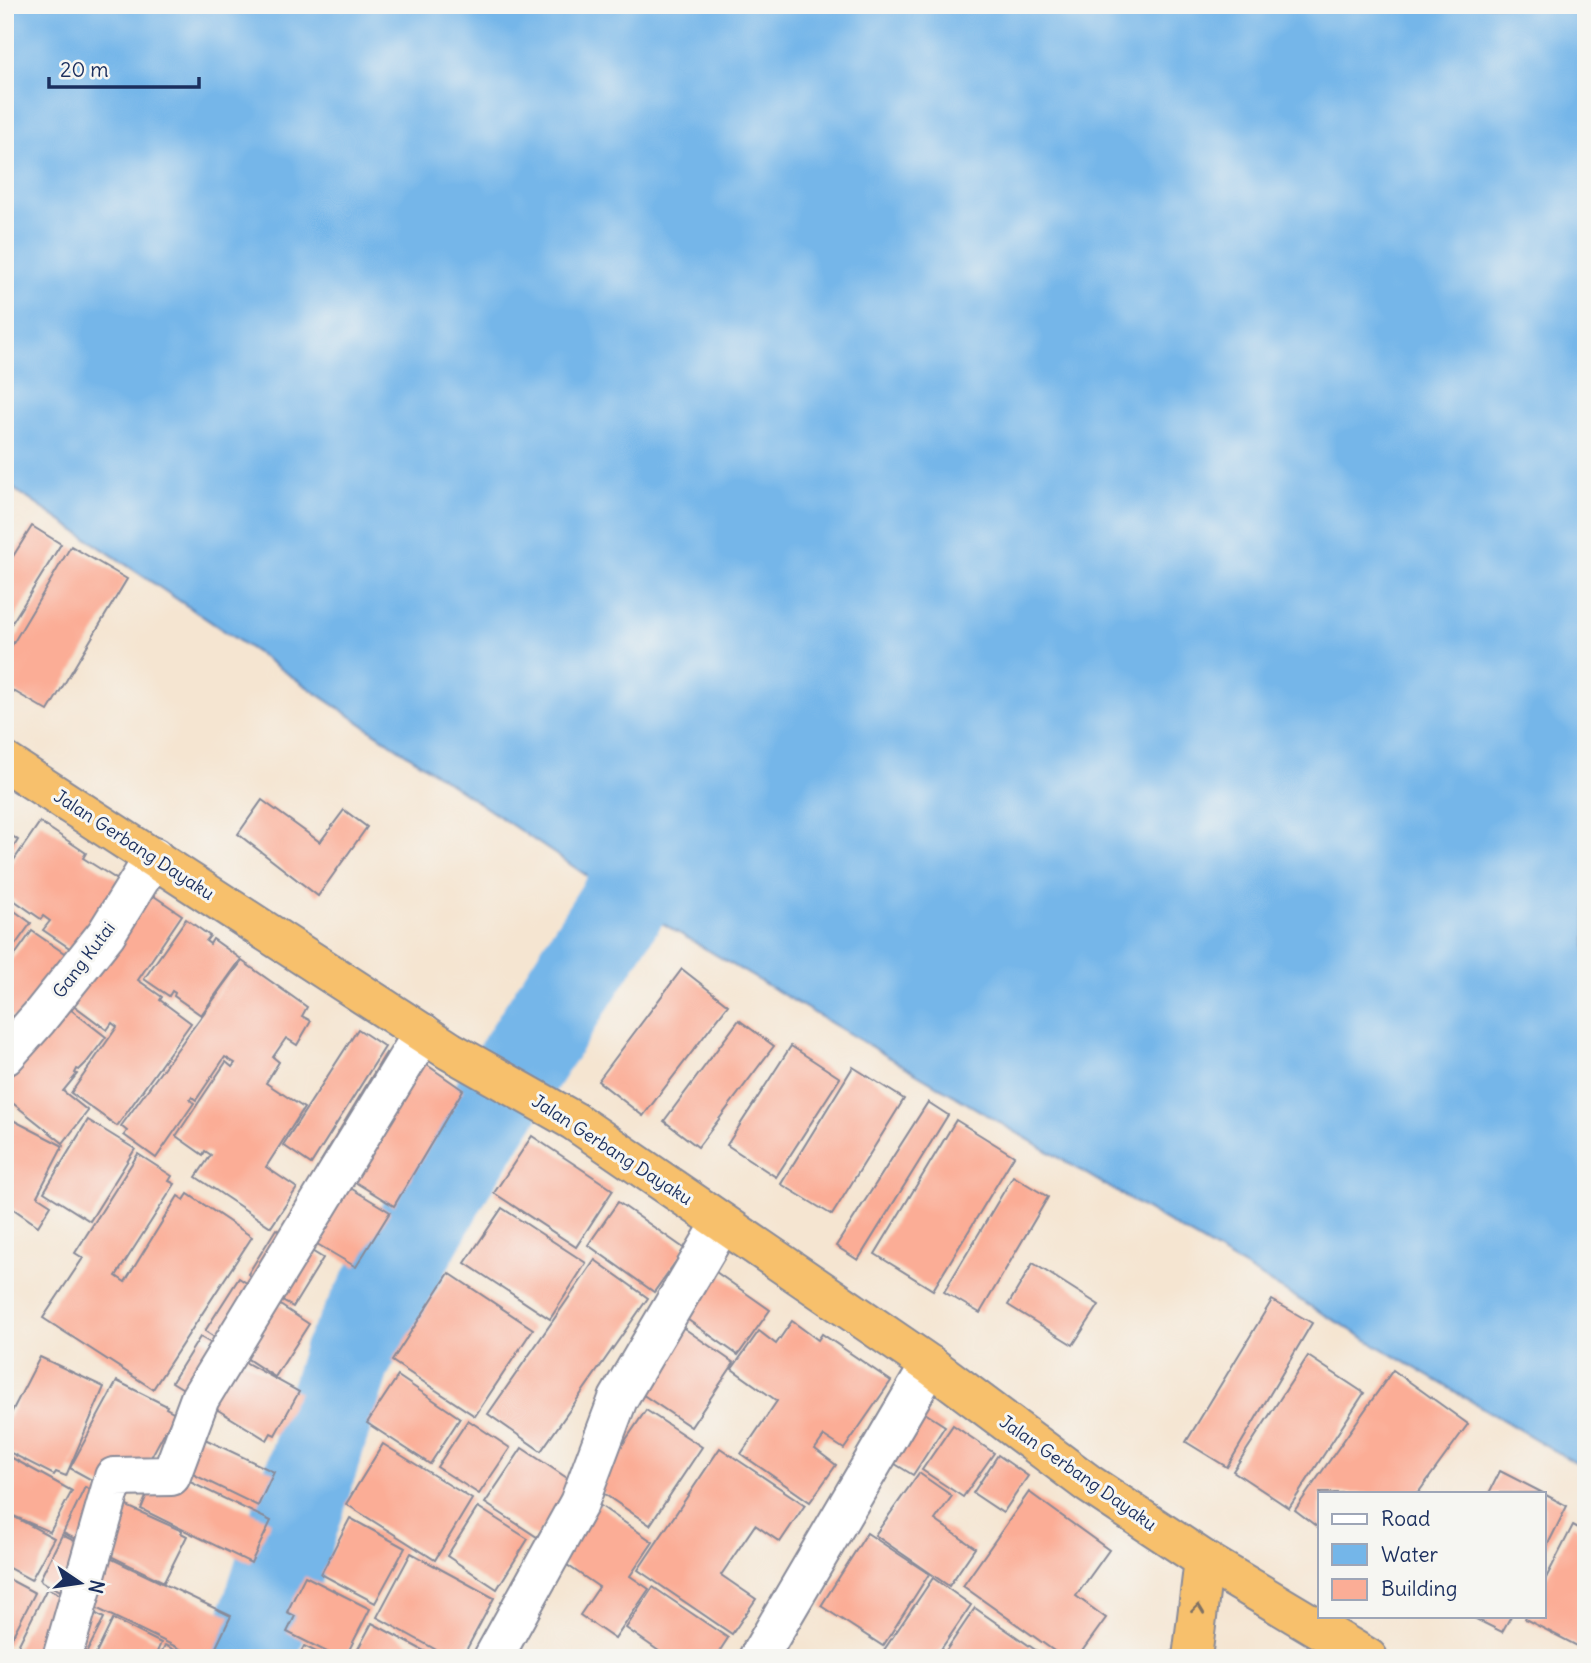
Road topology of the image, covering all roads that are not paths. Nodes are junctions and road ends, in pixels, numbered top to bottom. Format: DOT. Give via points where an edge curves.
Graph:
graph roads {
  1 [pos="5,762"];
  2 [pos="154,857"];
  3 [pos="436,1042"];
  4 [pos="5,1056"];
  5 [pos="722,1223"];
  6 [pos="930,1365"];
  7 [pos="1204,1560"];
  8 [pos="62,1658"];
  9 [pos="493,1658"];
  10 [pos="758,1658"];
  11 [pos="1192,1658"];
  12 [pos="1368,1658"];
  1 -- 2 [label="highway, Jalan Gerbang Dayaku"];
  2 -- 3 [label="highway, Jalan Gerbang Dayaku"];
  2 -- 4 [label="street, Gang Kutai" via="106,934"];
  3 -- 5 [label="highway, Jalan Gerbang Dayaku" via="574,1121"];
  3 -- 8 [label="street" via="200,1398 171,1476 114,1477"];
  5 -- 6 [label="highway, Jalan Gerbang Dayaku"];
  5 -- 9 [label="street" via="618,1399 579,1503"];
  6 -- 7 [label="highway, Jalan Gerbang Dayaku" via="1089,1483"];
  6 -- 10 [label="street"];
  11 -- 7 [label="highway, one-way"];
  7 -- 12 [label="highway, Jalan Gerbang Dayaku"];
}
